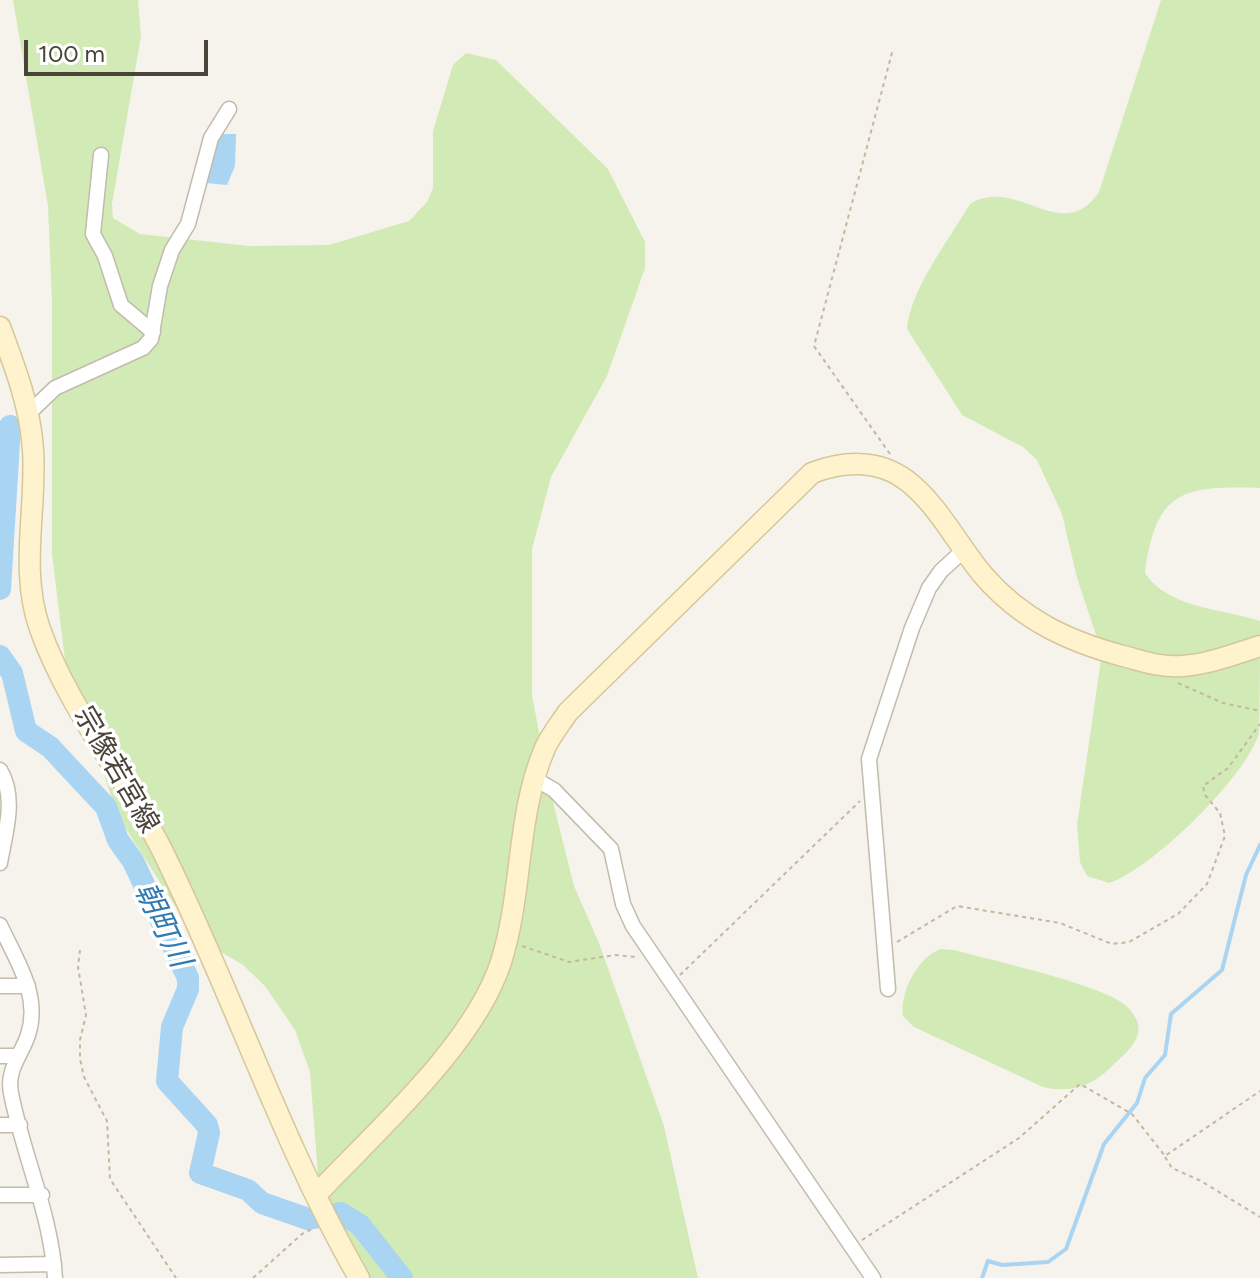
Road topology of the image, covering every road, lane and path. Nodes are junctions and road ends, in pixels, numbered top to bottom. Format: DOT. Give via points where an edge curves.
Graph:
graph roads {
  1 [pos="893,49"];
  2 [pos="229,109"];
  3 [pos="101,155"];
  4 [pos="0,327"];
  5 [pos="153,332"];
  6 [pos="29,413"];
  7 [pos="896,462"];
  8 [pos="964,550"];
  9 [pos="1260,646"];
  10 [pos="1165,666"];
  11 [pos="1260,711"];
  12 [pos="1260,724"];
  13 [pos="0,770"];
  14 [pos="535,779"];
  15 [pos="871,790"];
  16 [pos="2,833"];
  17 [pos="0,863"];
  18 [pos="0,925"];
  19 [pos="507,941"];
  20 [pos="885,949"];
  21 [pos="80,950"];
  22 [pos="657,962"];
  23 [pos="671,983"];
  24 [pos="0,986"];
  25 [pos="28,986"];
  26 [pos="888,989"];
  27 [pos="0,1056"];
  28 [pos="16,1056"];
  29 [pos="1260,1091"];
  30 [pos="0,1125"];
  31 [pos="20,1125"];
  32 [pos="1165,1156"];
  33 [pos="0,1195"];
  34 [pos="42,1195"];
  35 [pos="316,1195"];
  36 [pos="1260,1217"];
  37 [pos="329,1221"];
  38 [pos="851,1247"];
  39 [pos="0,1265"];
  40 [pos="54,1271"];
  41 [pos="176,1278"];
  42 [pos="253,1278"];
  43 [pos="359,1278"];
  44 [pos="873,1278"];
  1 -- 7 [label="path" via="814,346"];
  2 -- 5 [label="street" via="211,138 188,224 172,250"];
  3 -- 5 [label="street" via="93,234 121,305"];
  4 -- 6 [label="street, 宗像若宮線"];
  5 -- 6 [label="street" via="143,348 55,388"];
  6 -- 35 [label="street, 宗像若宮線" via="29,575 40,627 68,687 162,849"];
  8 -- 10 [label="street" via="1015,608 1055,633"];
  8 -- 14 [label="street" via="928,501 893,472 853,464 812,473 568,712 545,747"];
  8 -- 15 [label="street" via="935,579 912,628 869,759"];
  9 -- 10 [label="street" via="1203,663"];
  10 -- 11 [label="path" via="1171,679 1186,688"];
  12 -- 20 [label="path" via="1228,768 1203,786 1220,813 1225,836 1207,884 1178,914 1129,942 1112,944 1060,923 957,906"];
  13 -- 16 [label="street" via="9,796"];
  14 -- 19 [label="street"];
  14 -- 22 [label="street" via="554,790 611,849 623,904"];
  15 -- 20 [label="street"];
  15 -- 23 [label="path"];
  16 -- 17 [label="street"];
  18 -- 25 [label="street"];
  19 -- 22 [label="path" via="569,962 615,955"];
  19 -- 35 [label="street" via="482,1001 442,1060"];
  20 -- 26 [label="street"];
  21 -- 41 [label="path" via="86,1015 80,1059 107,1121 110,1179"];
  22 -- 23 [label="street"];
  23 -- 38 [label="street"];
  24 -- 25 [label="street"];
  25 -- 28 [label="street" via="31,1024"];
  27 -- 28 [label="street"];
  28 -- 31 [label="street" via="10,1089"];
  29 -- 32 [label="path"];
  30 -- 31 [label="street"];
  31 -- 34 [label="street"];
  32 -- 36 [label="path" via="1172,1168"];
  32 -- 38 [label="path" via="1132,1114 1080,1084 1019,1138"];
  33 -- 34 [label="street"];
  34 -- 40 [label="street"];
  35 -- 37 [label="street, 宗像若宮線"];
  37 -- 42 [label="path" via="302,1234"];
  37 -- 43 [label="street, 宗像若宮線"];
  38 -- 44 [label="street"];
  39 -- 40 [label="street"];
}
